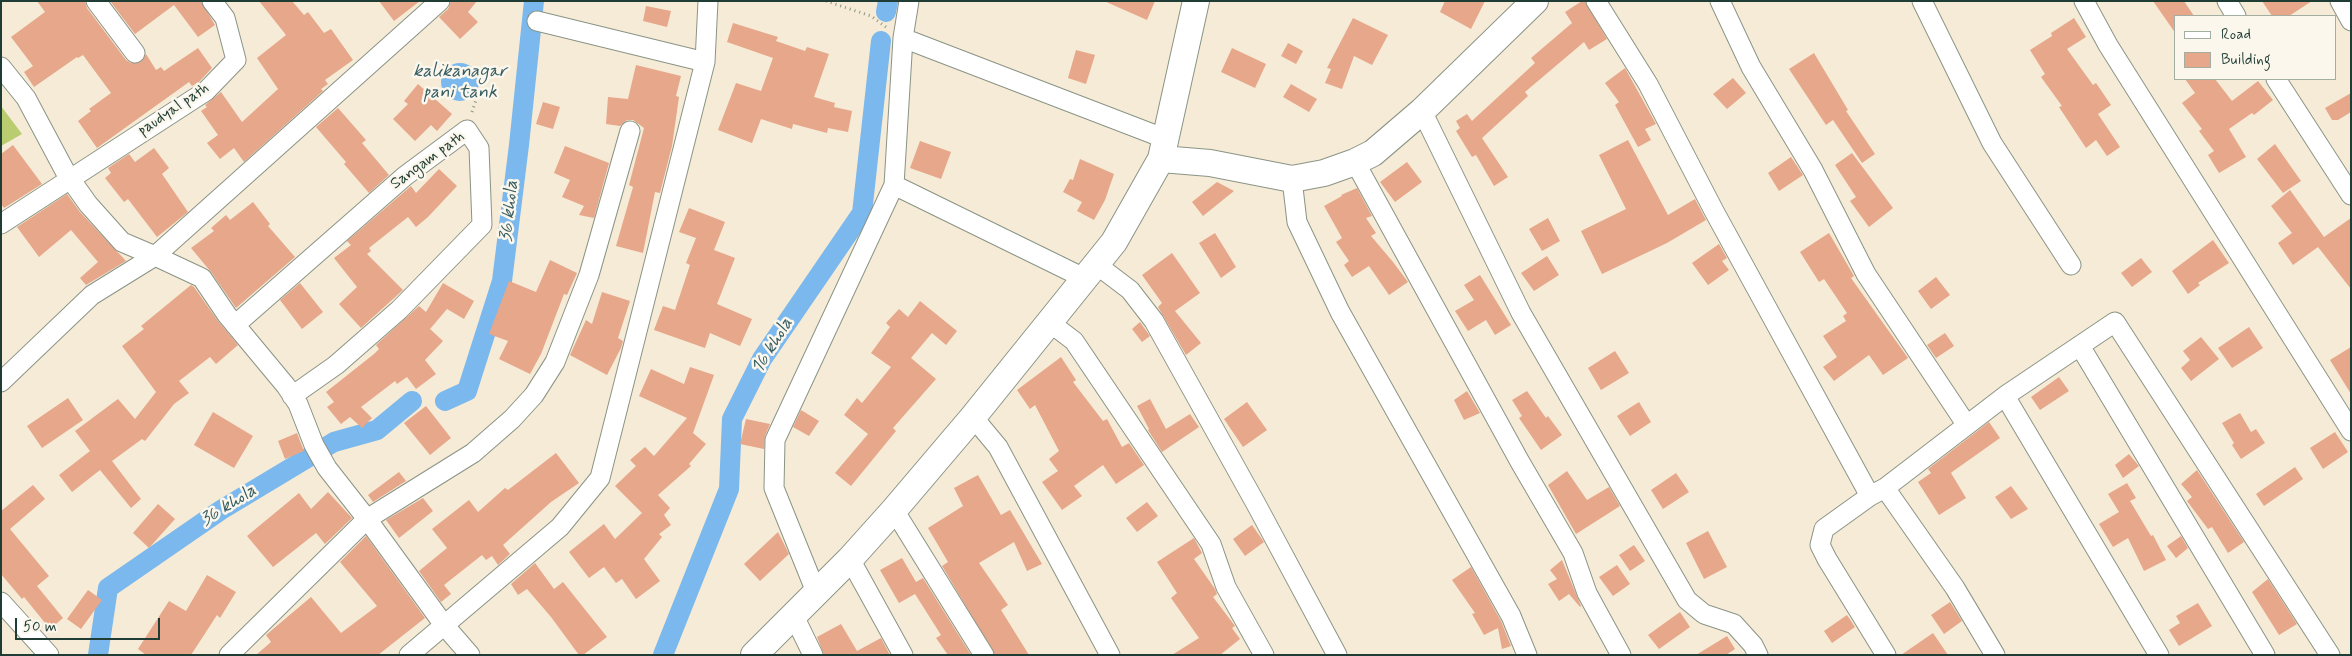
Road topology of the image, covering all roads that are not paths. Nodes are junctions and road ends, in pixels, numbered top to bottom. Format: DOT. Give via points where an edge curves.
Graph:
graph roads {
  1 [pos="96,1"];
  2 [pos="212,1"];
  3 [pos="440,1"];
  4 [pos="708,1"];
  5 [pos="909,1"];
  6 [pos="1196,1"];
  7 [pos="1535,1"];
  8 [pos="1596,1"];
  9 [pos="1720,1"];
  10 [pos="1922,1"];
  11 [pos="2084,1"];
  12 [pos="2226,1"];
  13 [pos="2340,1"];
  14 [pos="2235,15"];
  15 [pos="537,21"];
  16 [pos="2351,21"];
  17 [pos="903,38"];
  18 [pos="135,53"];
  19 [pos="705,62"];
  20 [pos="1,67"];
  21 [pos="2277,80"];
  22 [pos="1422,111"];
  23 [pos="630,131"];
  24 [pos="1164,149"];
  25 [pos="1355,162"];
  26 [pos="1292,179"];
  27 [pos="72,180"];
  28 [pos="894,184"];
  29 [pos="2351,195"];
  30 [pos="1,224"];
  31 [pos="155,256"];
  32 [pos="2071,265"];
  33 [pos="1092,272"];
  34 [pos="1049,322"];
  35 [pos="236,325"];
  36 [pos="2080,346"];
  37 [pos="1,382"];
  38 [pos="292,396"];
  39 [pos="2005,396"];
  40 [pos="973,417"];
  41 [pos="1966,424"];
  42 [pos="2351,431"];
  43 [pos="1877,492"];
  44 [pos="894,510"];
  45 [pos="367,519"];
  46 [pos="850,559"];
  47 [pos="816,592"];
  48 [pos="1,602"];
  49 [pos="793,614"];
  50 [pos="444,624"];
  51 [pos="50,655"];
  52 [pos="229,655"];
  53 [pos="409,655"];
  54 [pos="470,655"];
  55 [pos="754,655"];
  56 [pos="813,655"];
  57 [pos="903,655"];
  58 [pos="984,655"];
  59 [pos="1110,655"];
  60 [pos="1264,655"];
  61 [pos="1337,655"];
  62 [pos="1527,655"];
  63 [pos="1622,655"];
  64 [pos="1758,655"];
  65 [pos="1886,655"];
  66 [pos="1995,655"];
  67 [pos="2159,655"];
  68 [pos="2265,655"];
  69 [pos="2330,655"];
  1 -- 18 [label="street"];
  2 -- 27 [label="street, paudyal path" via="225,18 236,60 206,91"];
  3 -- 31 [label="street"];
  4 -- 19 [label="street"];
  5 -- 17 [label="street"];
  6 -- 24 [label="street"];
  7 -- 22 [label="street"];
  8 -- 43 [label="street" via="1648,84 1714,210"];
  9 -- 41 [label="street" via="1752,67 1813,170 1866,274"];
  10 -- 32 [label="street" via="1992,144"];
  11 -- 42 [label="street" via="2108,45"];
  12 -- 14 [label="street"];
  13 -- 16 [label="street"];
  15 -- 19 [label="street"];
  17 -- 24 [label="street"];
  17 -- 28 [label="street"];
  19 -- 50 [label="street" via="600,478 560,527"];
  20 -- 27 [label="street" via="26,98"];
  21 -- 29 [label="street"];
  22 -- 25 [label="street" via="1373,153"];
  22 -- 64 [label="street" via="1521,313 1688,600 1704,614 1734,624"];
  23 -- 45 [label="street" via="589,275 555,362 534,395 473,453"];
  24 -- 26 [label="street" via="1210,164"];
  24 -- 33 [label="street" via="1114,242"];
  25 -- 26 [label="street" via="1324,173"];
  25 -- 63 [label="street" via="1573,553 1587,593"];
  26 -- 62 [label="street" via="1297,222 1340,312 1511,616"];
  27 -- 30 [label="street"];
  27 -- 31 [label="street" via="88,204 122,242"];
  28 -- 33 [label="street"];
  28 -- 47 [label="street" via="775,440 774,488"];
  31 -- 35 [label="street" via="202,278"];
  31 -- 37 [label="street" via="92,294"];
  33 -- 34 [label="street"];
  33 -- 61 [label="street" via="1130,290 1154,321"];
  34 -- 40 [label="street"];
  34 -- 60 [label="street" via="1074,341 1211,544 1226,587"];
  35 -- 38 [label="street"];
  35 -- 38 [label="street, Sangam path" via="405,176 467,130 479,148 482,224 399,310 336,366"];
  36 -- 39 [label="street"];
  36 -- 68 [label="street"];
  36 -- 69 [label="street" via="2115,322"];
  38 -- 45 [label="street" via="323,463"];
  39 -- 41 [label="street"];
  39 -- 67 [label="street"];
  40 -- 44 [label="street"];
  40 -- 59 [label="street" via="998,447"];
  41 -- 43 [label="street"];
  43 -- 65 [label="street" via="1824,529 1820,545"];
  43 -- 66 [label="street" via="1955,588"];
  44 -- 46 [label="street"];
  44 -- 58 [label="street"];
  45 -- 50 [label="street"];
  45 -- 52 [label="street"];
  46 -- 47 [label="street"];
  46 -- 57 [label="street"];
  47 -- 49 [label="street"];
  48 -- 51 [label="street"];
  49 -- 55 [label="street"];
  49 -- 56 [label="street"];
  50 -- 53 [label="street"];
  50 -- 54 [label="street"];
}
